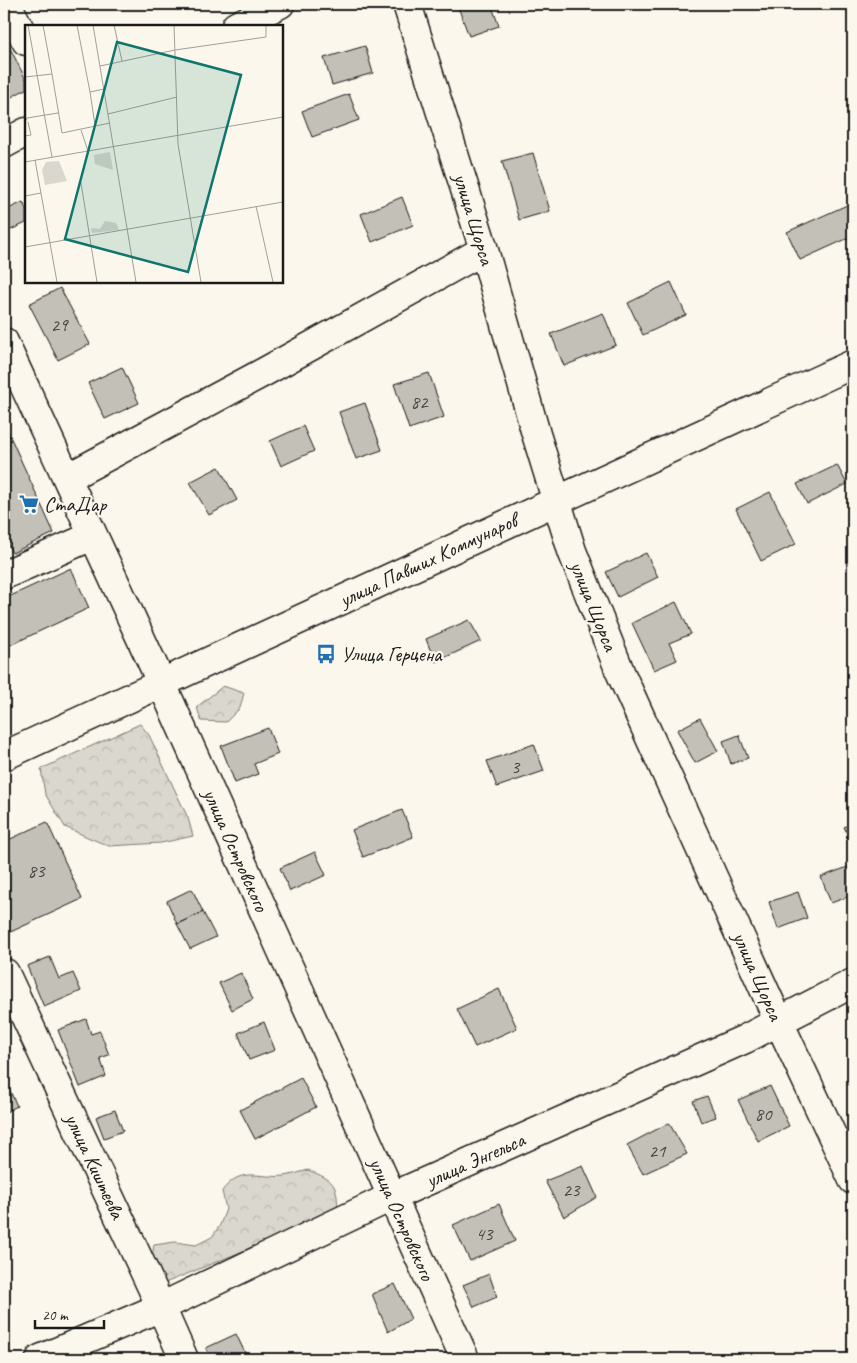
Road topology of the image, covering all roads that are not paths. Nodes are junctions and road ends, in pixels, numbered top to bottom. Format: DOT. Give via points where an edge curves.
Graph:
graph roads {
  1 [pos="7,4"];
  2 [pos="280,4"];
  3 [pos="407,4"];
  4 [pos="238,25"];
  5 [pos="25,39"];
  6 [pos="25,133"];
  7 [pos="4,144"];
  8 [pos="484,250"];
  9 [pos="4,342"];
  10 [pos="853,364"];
  11 [pos="67,478"];
  12 [pos="557,501"];
  13 [pos="92,536"];
  14 [pos="4,575"];
  15 [pos="161,682"];
  16 [pos="4,756"];
  17 [pos="5,973"];
  18 [pos="853,983"];
  19 [pos="779,1022"];
  20 [pos="853,1180"];
  21 [pos="391,1197"];
  22 [pos="161,1306"];
  23 [pos="40,1359"];
  24 [pos="184,1359"];
  25 [pos="466,1359"];
  1 -- 5 [label="street"];
  2 -- 4 [label="street"];
  3 -- 8 [label="street, улица Щорса"];
  6 -- 7 [label="street"];
  8 -- 11 [label="street"];
  8 -- 12 [label="street, улица Щорса"];
  9 -- 11 [label="street, улица Островского"];
  10 -- 12 [label="street, улица Павших Коммунаров"];
  11 -- 13 [label="street, улица Островского"];
  12 -- 15 [label="street, улица Павших Коммунаров"];
  12 -- 19 [label="street, улица Щорса" via="572,551 621,674"];
  13 -- 14 [label="street"];
  13 -- 15 [label="street, улица Островского"];
  15 -- 16 [label="street, улица Павших Коммунаров"];
  15 -- 21 [label="street, улица Островского"];
  17 -- 22 [label="street, улица Киштеева"];
  18 -- 19 [label="street, улица Энгельса"];
  19 -- 20 [label="street, улица Щорса"];
  19 -- 21 [label="street, улица Энгельса"];
  21 -- 22 [label="street, улица Энгельса"];
  21 -- 25 [label="street, улица Островского"];
  22 -- 23 [label="street, улица Энгельса"];
  22 -- 24 [label="street, улица Киштеева"];
}
